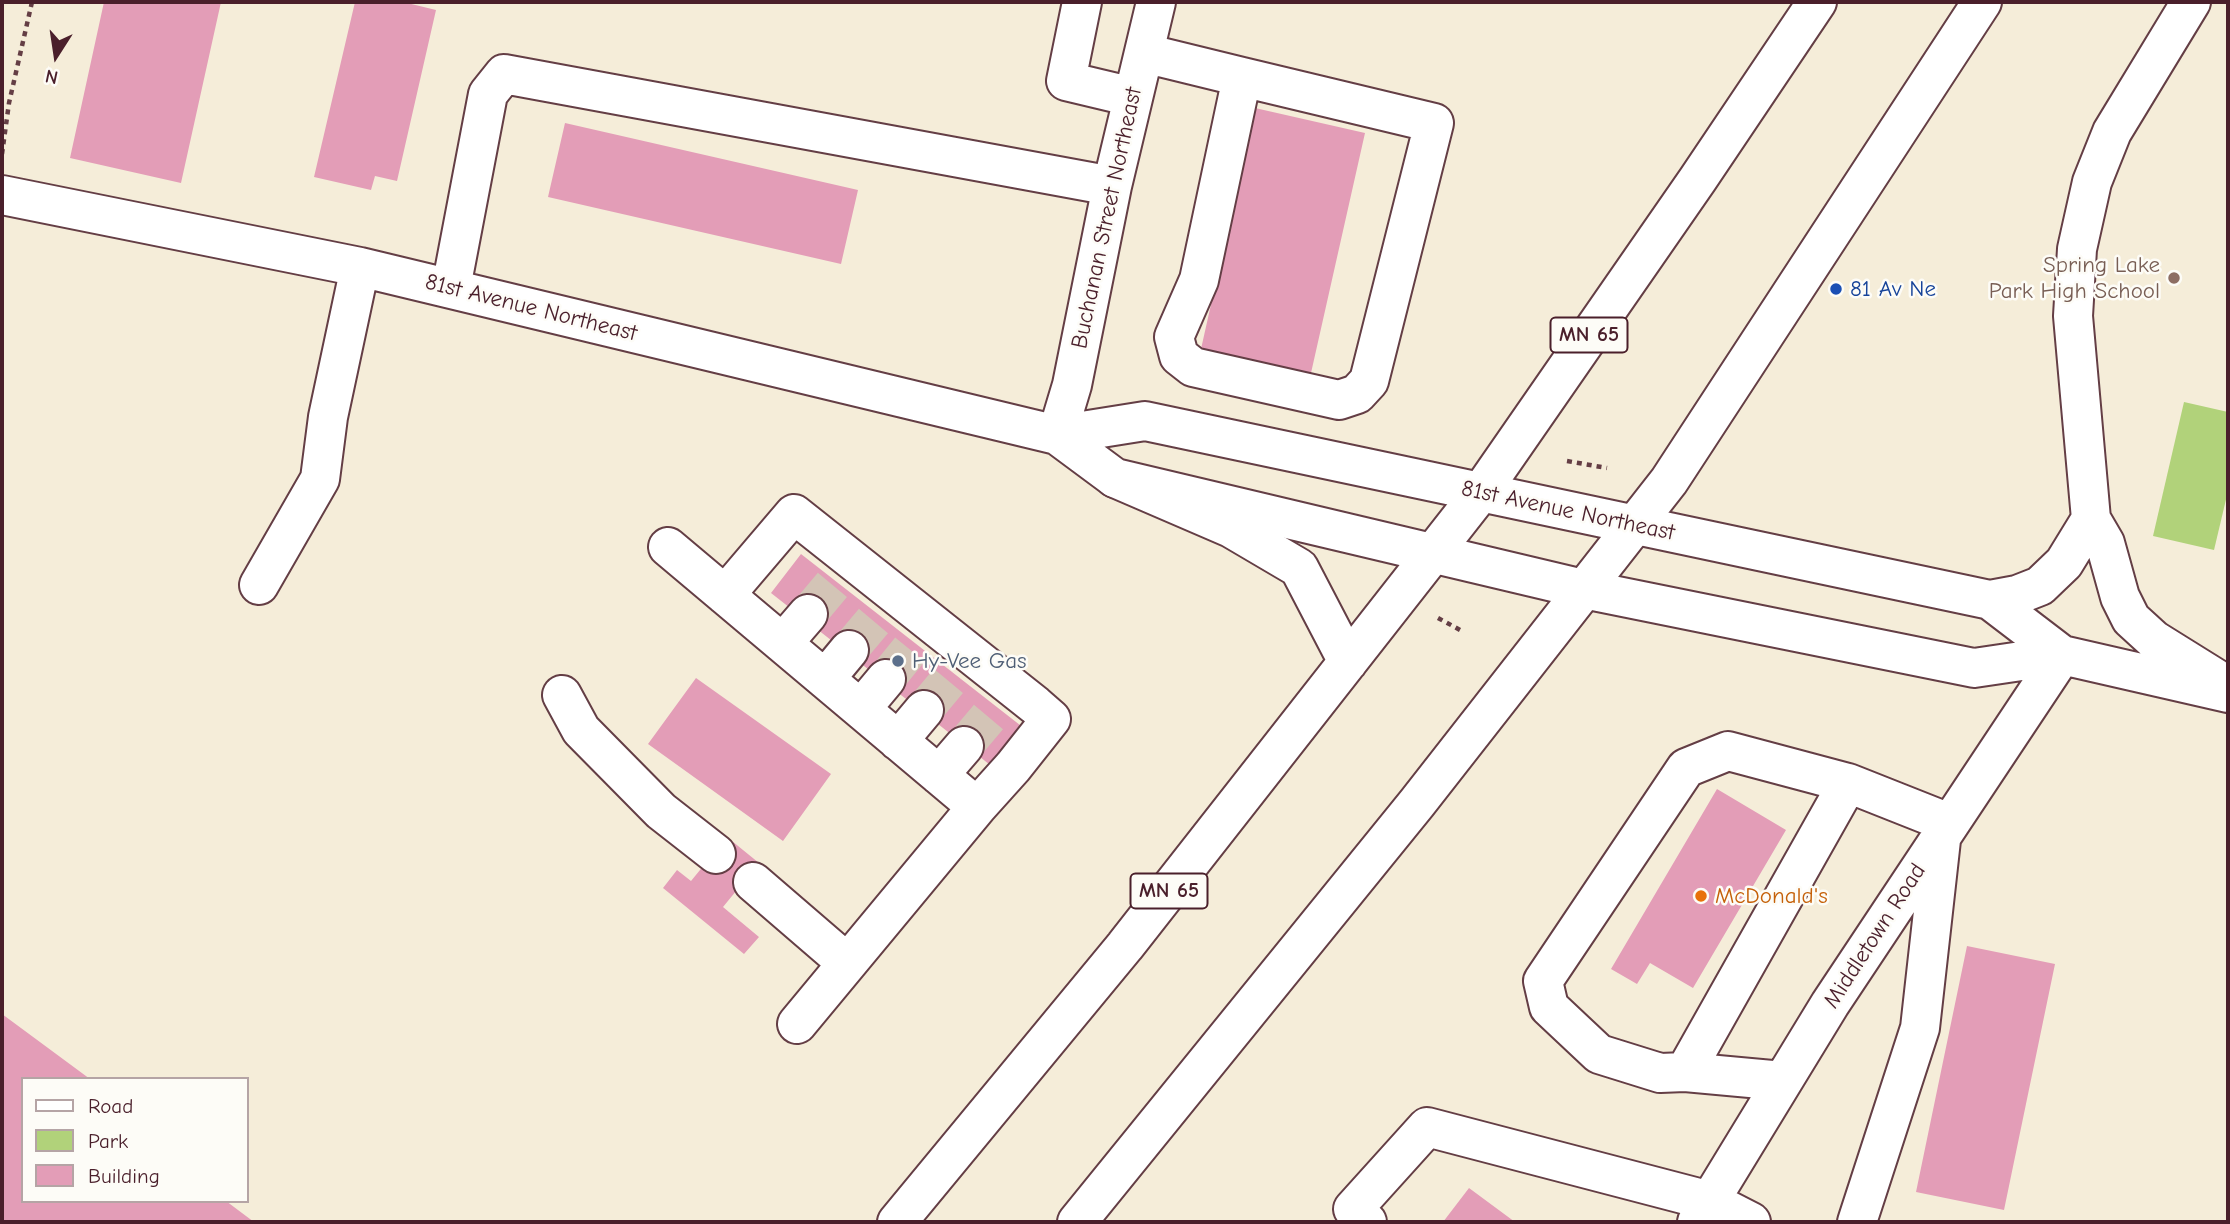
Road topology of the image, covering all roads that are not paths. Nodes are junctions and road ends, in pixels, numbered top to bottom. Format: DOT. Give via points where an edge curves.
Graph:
graph roads {
  1 [pos="1082,2"];
  2 [pos="1156,2"];
  3 [pos="1817,2"];
  4 [pos="1982,2"];
  5 [pos="2190,2"];
  6 [pos="1144,53"];
  7 [pos="1242,77"];
  8 [pos="1133,97"];
  9 [pos="1112,186"];
  10 [pos="2,195"];
  11 [pos="360,267"];
  12 [pos="451,288"];
  13 [pos="1056,435"];
  14 [pos="1115,478"];
  15 [pos="1480,492"];
  16 [pos="2091,519"];
  17 [pos="1635,526"];
  18 [pos="668,547"];
  19 [pos="1433,553"];
  20 [pos="259,585"];
  21 [pos="1583,589"];
  22 [pos="726,595"];
  23 [pos="1990,600"];
  24 [pos="808,614"];
  25 [pos="783,643"];
  26 [pos="849,650"];
  27 [pos="2062,655"];
  28 [pos="1348,662"];
  29 [pos="825,679"];
  30 [pos="886,679"];
  31 [pos="2228,687"];
  32 [pos="2228,692"];
  33 [pos="562,695"];
  34 [pos="861,709"];
  35 [pos="924,710"];
  36 [pos="898,741"];
  37 [pos="964,746"];
  38 [pos="939,775"];
  39 [pos="1848,783"];
  40 [pos="977,807"];
  41 [pos="1945,829"];
  42 [pos="716,854"];
  43 [pos="752,882"];
  44 [pos="847,963"];
  45 [pos="797,1024"];
  46 [pos="1685,1072"];
  47 [pos="1783,1081"];
  48 [pos="1704,1211"];
  49 [pos="897,1222"];
  50 [pos="1077,1222"];
  51 [pos="1367,1222"];
  52 [pos="1751,1222"];
  53 [pos="1857,1222"];
  1 -- 8 [label="main road" via="1066,81"];
  2 -- 6 [label="main road, Buchanan Street Northeast"];
  3 -- 15 [label="main road, MN 65"];
  4 -- 17 [label="main road" via="1673,476"];
  5 -- 16 [label="main road" via="2112,132 2092,182 2077,249 2073,316"];
  6 -- 7 [label="main road"];
  6 -- 8 [label="main road, Buchanan Street Northeast"];
  7 -- 7 [label="main road" via="1434,123 1369,381 1357,394 1339,400 1193,367 1179,356 1174,337 1199,281"];
  8 -- 9 [label="main road, Buchanan Street Northeast"];
  9 -- 12 [label="main road" via="504,74 488,93"];
  9 -- 13 [label="main road, Buchanan Street Northeast" via="1072,385"];
  10 -- 11 [label="main road, 81st Avenue Northeast"];
  11 -- 12 [label="main road, 81st Avenue Northeast"];
  11 -- 20 [label="main road" via="328,416 320,479"];
  12 -- 13 [label="main road, 81st Avenue Northeast"];
  13 -- 14 [label="main road, 81st Avenue Northeast"];
  13 -- 15 [label="main road, 81st Avenue Northeast" via="1145,421"];
  14 -- 19 [label="main road, 81st Avenue Northeast"];
  14 -- 28 [label="main road" via="1231,528 1299,568"];
  15 -- 17 [label="main road, 81st Avenue Northeast"];
  15 -- 19 [label="main road, MN 65"];
  16 -- 23 [label="main road" via="2064,563 2040,586"];
  16 -- 31 [label="main road" via="2105,543 2131,619 2154,640"];
  17 -- 21 [label="main road"];
  17 -- 23 [label="main road, 81st Avenue Northeast"];
  18 -- 22 [label="main road"];
  19 -- 21 [label="main road, 81st Avenue Northeast"];
  19 -- 28 [label="main road, MN 65"];
  21 -- 27 [label="main road, 81st Avenue Northeast" via="1974,668"];
  21 -- 50 [label="main road" via="1417,803"];
  22 -- 25 [label="main road"];
  22 -- 40 [label="main road" via="794,514 846,569 1005,698 1051,719"];
  23 -- 27 [label="main road, 81st Avenue Northeast"];
  24 -- 25 [label="main road"];
  25 -- 29 [label="main road"];
  26 -- 29 [label="main road"];
  27 -- 32 [label="main road, 81st Avenue Northeast"];
  27 -- 41 [label="main road, Middletown Road"];
  28 -- 49 [label="main road, MN 65" via="1125,946"];
  29 -- 34 [label="main road"];
  30 -- 34 [label="main road"];
  33 -- 42 [label="main road" via="581,730 661,811"];
  34 -- 36 [label="main road"];
  35 -- 36 [label="main road"];
  36 -- 38 [label="main road"];
  37 -- 38 [label="main road"];
  38 -- 40 [label="main road"];
  39 -- 41 [label="main road"];
  39 -- 46 [label="main road"];
  39 -- 46 [label="main road" via="1728,751 1686,768 1543,981 1549,1007 1599,1054 1660,1073"];
  40 -- 44 [label="main road"];
  41 -- 47 [label="main road, Middletown Road"];
  41 -- 53 [label="main road" via="1920,1028"];
  43 -- 44 [label="main road"];
  44 -- 45 [label="main road"];
  46 -- 47 [label="main road"];
  47 -- 48 [label="main road, Middletown Road"];
  48 -- 51 [label="main road" via="1427,1127 1353,1209"];
  48 -- 52 [label="main road"];
}
